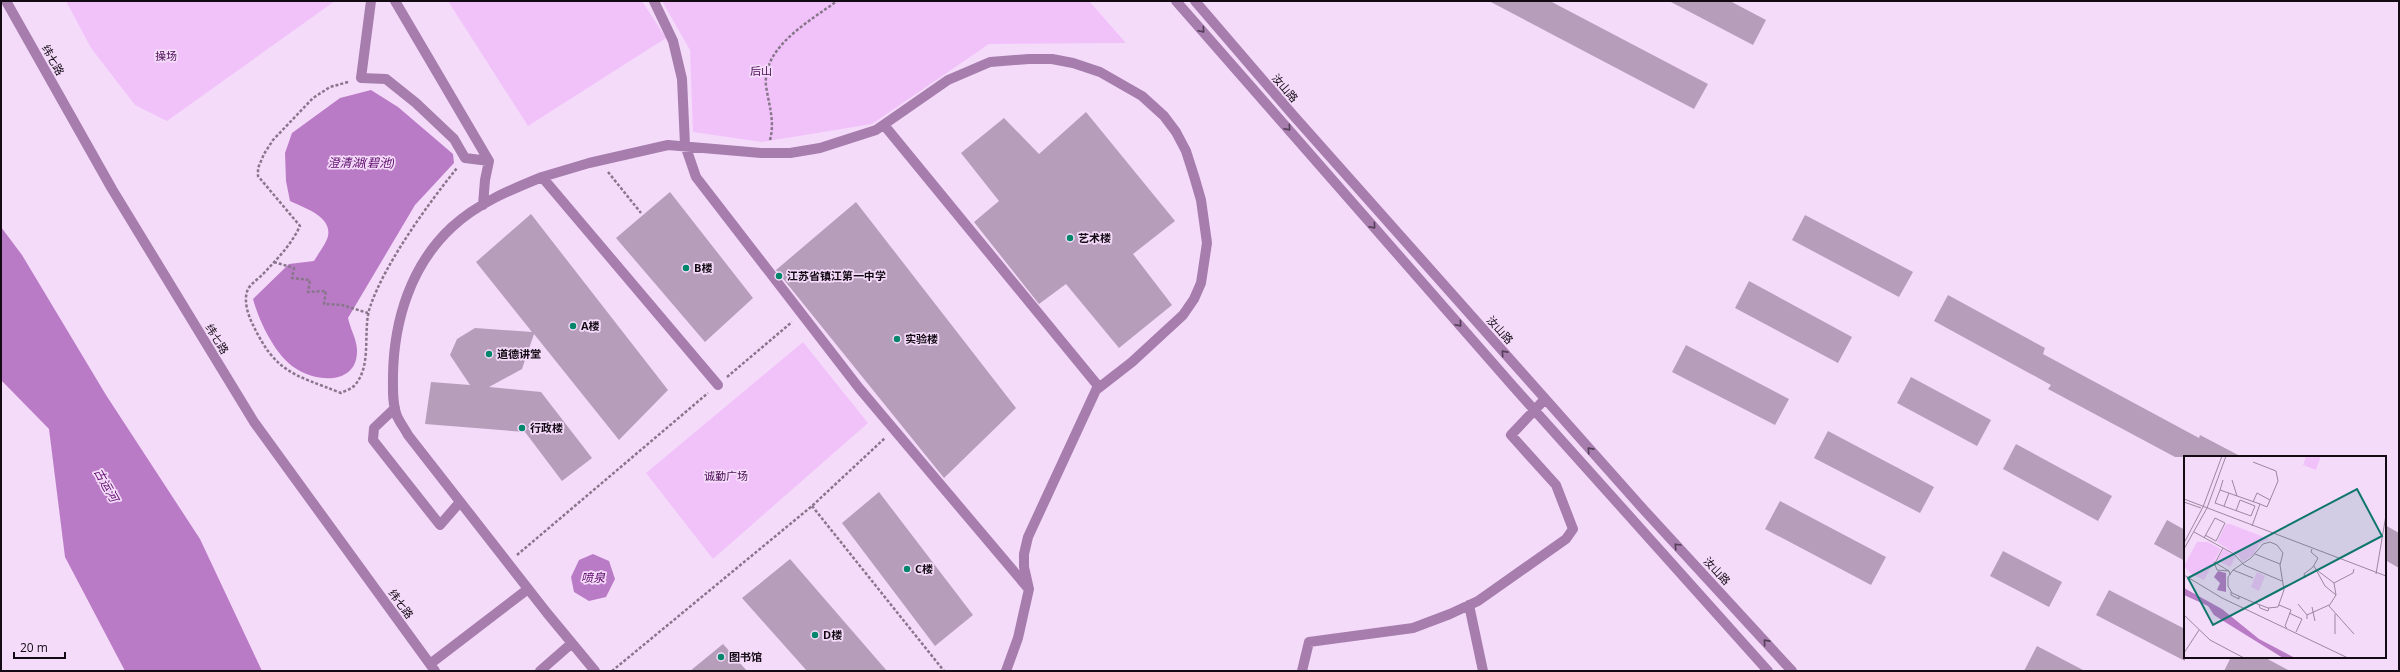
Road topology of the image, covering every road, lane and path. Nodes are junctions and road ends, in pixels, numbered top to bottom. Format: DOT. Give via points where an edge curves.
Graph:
graph roads {
  1 [pos="6,1"];
  2 [pos="371,1"];
  3 [pos="395,1"];
  4 [pos="654,1"];
  5 [pos="837,1"];
  6 [pos="1176,1"];
  7 [pos="1195,1"];
  8 [pos="360,78"];
  9 [pos="884,125"];
  10 [pos="685,145"];
  11 [pos="766,153"];
  12 [pos="465,158"];
  13 [pos="489,161"];
  14 [pos="598,161"];
  15 [pos="542,177"];
  16 [pos="483,204"];
  17 [pos="641,213"];
  18 [pos="274,262"];
  19 [pos="368,313"];
  20 [pos="802,314"];
  21 [pos="718,385"];
  22 [pos="1099,387"];
  23 [pos="1545,399"];
  24 [pos="395,408"];
  25 [pos="1534,410"];
  26 [pos="894,430"];
  27 [pos="460,502"];
  28 [pos="812,506"];
  29 [pos="508,562"];
  30 [pos="528,589"];
  31 [pos="1029,589"];
  32 [pos="1469,605"];
  33 [pos="572,643"];
  34 [pos="433,668"];
  35 [pos="540,671"];
  36 [pos="595,671"];
  37 [pos="612,671"];
  38 [pos="944,671"];
  39 [pos="1006,671"];
  40 [pos="1302,671"];
  41 [pos="1483,671"];
  42 [pos="1768,671"];
  43 [pos="1792,671"];
  1 -- 34 [label="street, 纬七路" via="112,189 254,422"];
  2 -- 8 [label="street"];
  3 -- 13 [label="street"];
  4 -- 10 [label="street" via="673,41 682,79"];
  5 -- 11 [label="path" via="788,37 765,75 772,116 772,132"];
  6 -- 25 [label="street, one-way"];
  23 -- 7 [label="street, 汝山路, one-way"];
  8 -- 12 [label="street" via="386,79 454,139"];
  8 -- 18 [label="path" via="318,93 273,140 264,154 258,168 258,176 300,226 292,243"];
  9 -- 11 [label="street" via="865,134 820,148 790,153"];
  9 -- 22 [label="street"];
  9 -- 22 [label="street" via="925,95 966,71 990,62 1029,59 1052,59 1100,72 1142,96 1164,116 1186,151 1201,200 1208,243 1201,283 1183,315 1138,357"];
  10 -- 11 [label="street"];
  10 -- 14 [label="street" via="668,145"];
  10 -- 20 [label="street" via="696,177"];
  12 -- 13 [label="street"];
  12 -- 19 [label="path" via="437,192 410,234 386,273"];
  13 -- 16 [label="street"];
  14 -- 15 [label="street"];
  14 -- 17 [label="path"];
  15 -- 16 [label="street" via="495,196"];
  15 -- 21 [label="street"];
  16 -- 24 [label="street" via="452,226 435,246 404,298 399,317 394,366"];
  18 -- 19 [label="path" via="294,268 292,278 310,280 308,292 326,291 324,304 342,305"];
  18 -- 19 [label="path" via="248,289 246,300 249,316 264,348 279,365 298,377 341,393 354,386 364,369"];
  20 -- 21 [label="path"];
  20 -- 26 [label="street"];
  21 -- 29 [label="path"];
  22 -- 31 [label="street" via="1028,537 1024,567"];
  23 -- 25 [label="street"];
  43 -- 23 [label="street, 汝山路, one-way"];
  24 -- 27 [label="street" via="408,435"];
  24 -- 27 [label="street" via="374,428 373,440 440,525"];
  25 -- 32 [label="street" via="1511,435 1556,485 1573,529 1566,539 1478,602"];
  25 -- 42 [label="street"];
  26 -- 28 [label="path"];
  26 -- 31 [label="street"];
  27 -- 29 [label="street"];
  28 -- 37 [label="path"];
  28 -- 38 [label="path"];
  29 -- 30 [label="street"];
  30 -- 33 [label="street"];
  30 -- 34 [label="street"];
  31 -- 39 [label="street" via="1018,638"];
  32 -- 40 [label="street" via="1413,628 1309,642"];
  32 -- 41 [label="street"];
  33 -- 35 [label="street"];
  33 -- 36 [label="street"];
}
